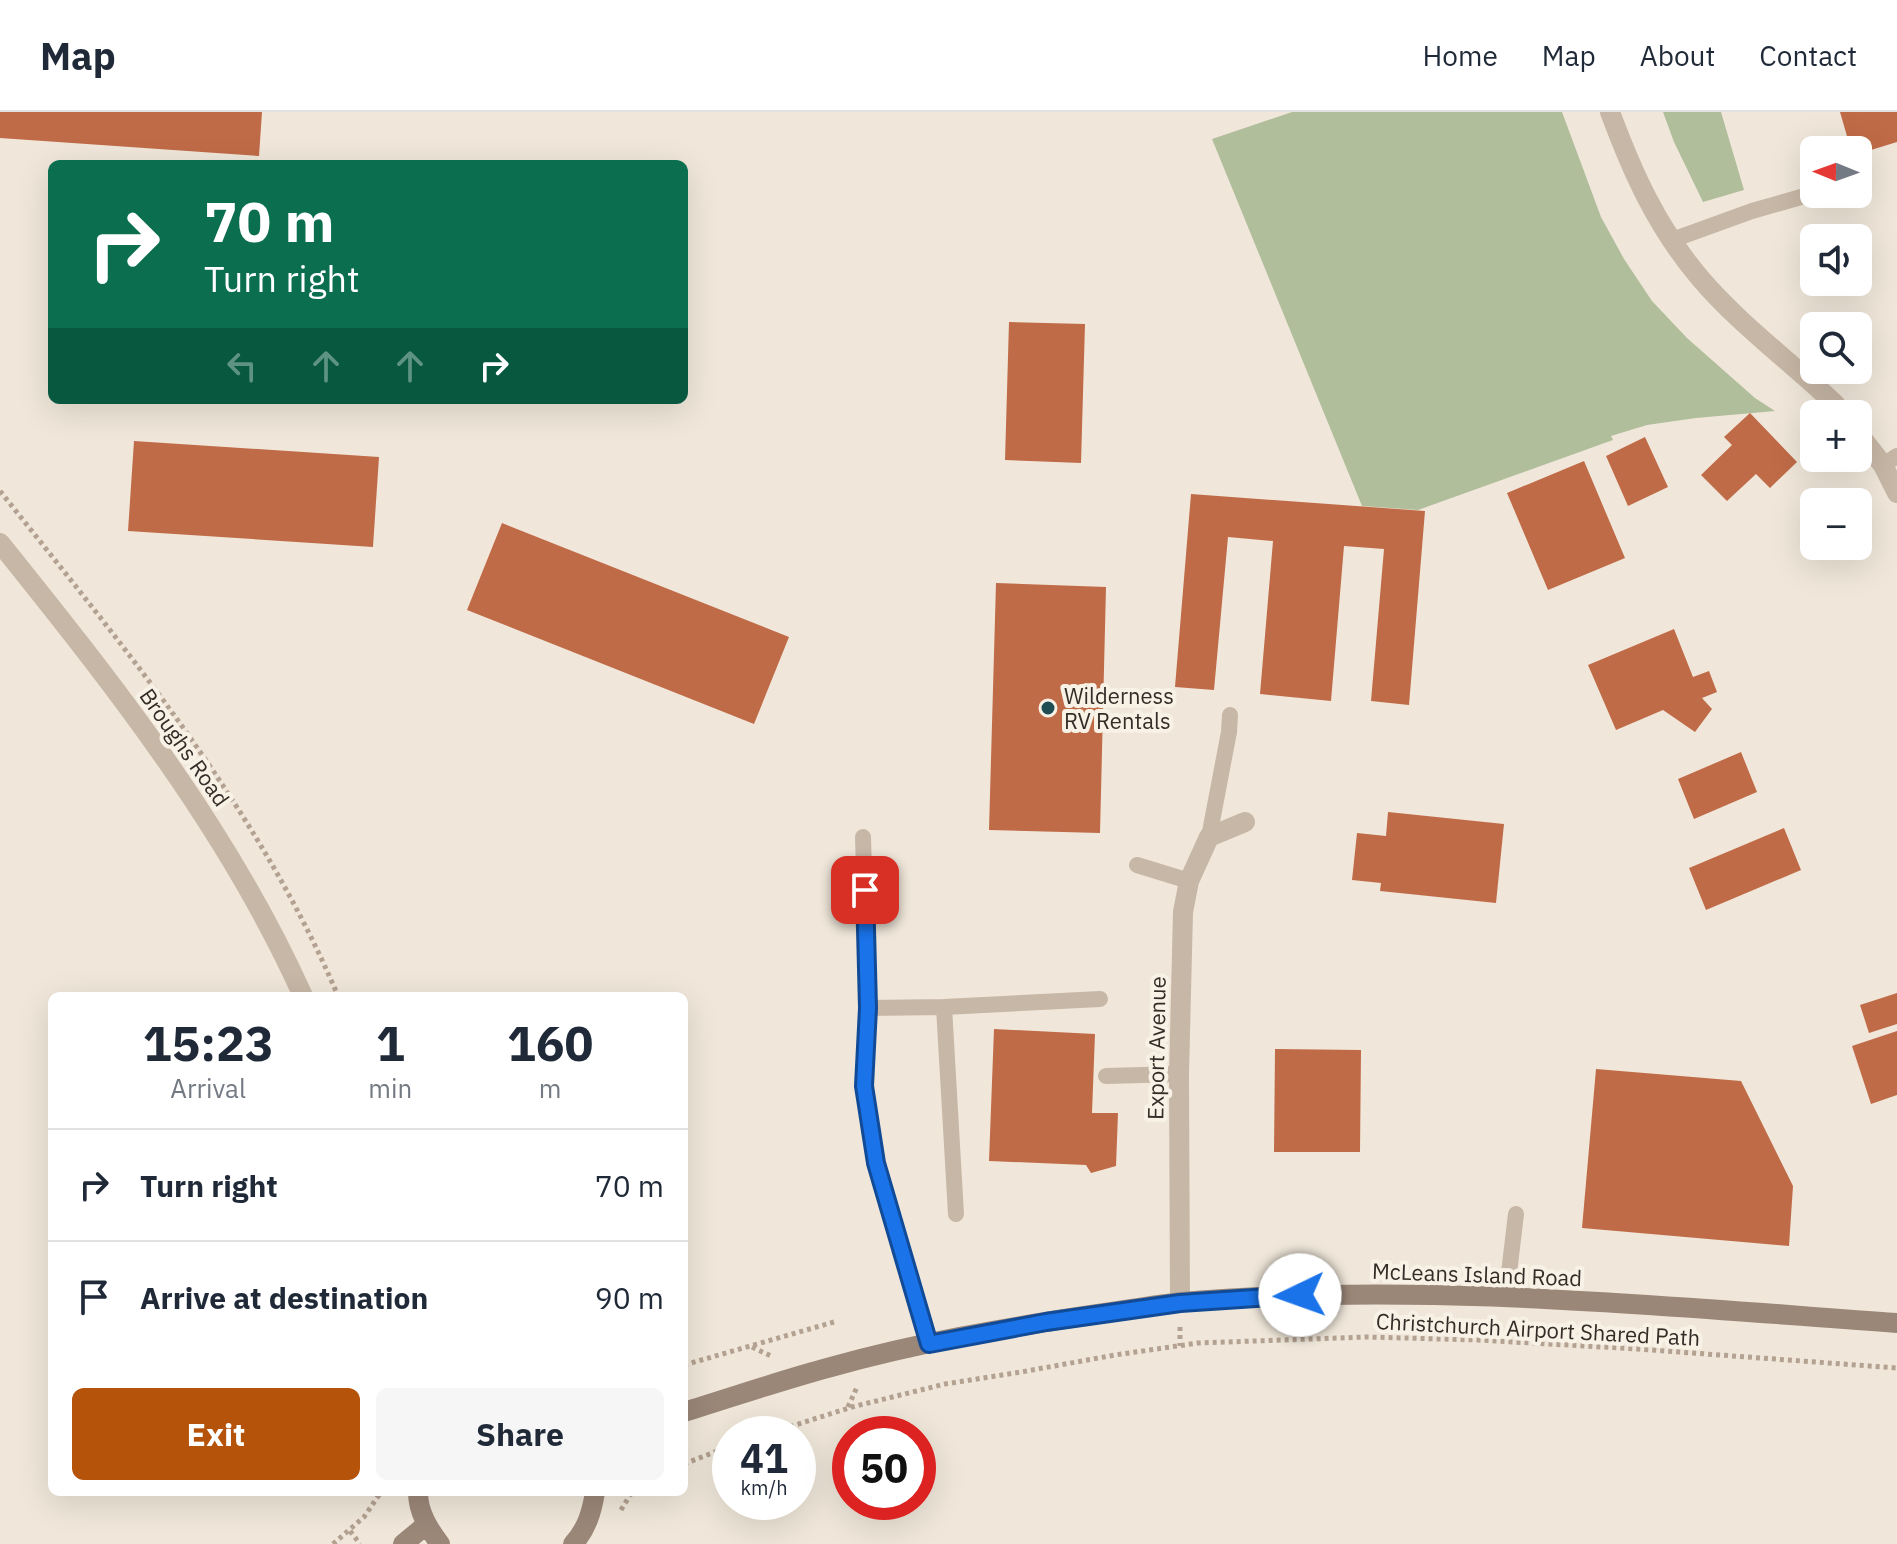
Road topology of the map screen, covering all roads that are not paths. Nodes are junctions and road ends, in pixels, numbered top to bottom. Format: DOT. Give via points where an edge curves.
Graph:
graph roads {
  1 [pos="1610,112"];
  2 [pos="1800,197"];
  3 [pos="1672,240"];
  4 [pos="1831,400"];
  5 [pos="1872,445"];
  6 [pos="1890,460"];
  7 [pos="1897,493"];
  8 [pos="0,543"];
  9 [pos="1230,715"];
  10 [pos="1245,822"];
  11 [pos="863,837"];
  12 [pos="1209,837"];
  13 [pos="1137,865"];
  14 [pos="1189,881"];
  15 [pos="301,992"];
  16 [pos="1100,999"];
  17 [pos="944,1007"];
  18 [pos="868,1008"];
  19 [pos="1179,1074"];
  20 [pos="1106,1076"];
  21 [pos="956,1214"];
  22 [pos="1516,1214"];
  23 [pos="1506,1298"];
  24 [pos="1180,1303"];
  25 [pos="1897,1323"];
  26 [pos="929,1344"];
  27 [pos="688,1411"];
  28 [pos="418,1496"];
  29 [pos="594,1496"];
  30 [pos="426,1525"];
  31 [pos="403,1544"];
  32 [pos="440,1544"];
  33 [pos="573,1544"];
  1 -- 3 [label="street" via="1638,183"];
  2 -- 3 [label="lane"];
  3 -- 4 [label="street" via="1700,279"];
  5 -- 6 [label="street"];
  6 -- 7 [label="street"];
  8 -- 15 [label="street, Broughs Road" via="173,768 256,903"];
  9 -- 12 [label="lane"];
  10 -- 12 [label="street"];
  11 -- 18 [label="lane"];
  12 -- 14 [label="street, Export Avenue"];
  13 -- 14 [label="lane"];
  14 -- 19 [label="street, Export Avenue" via="1183,912"];
  16 -- 17 [label="lane"];
  17 -- 18 [label="lane"];
  17 -- 21 [label="lane"];
  18 -- 26 [label="lane" via="864,1086 876,1163"];
  19 -- 20 [label="lane"];
  19 -- 24 [label="street, Export Avenue"];
  22 -- 23 [label="lane"];
  23 -- 24 [label="main road, McLeans Island Road" via="1332,1294"];
  23 -- 25 [label="main road, McLeans Island Road"];
  24 -- 26 [label="main road, McLeans Island Road"];
  26 -- 27 [label="main road, McLeans Island Road" via="832,1366"];
  28 -- 30 [label="main road"];
  29 -- 33 [label="main road" via="591,1514"];
  30 -- 31 [label="main road"];
  30 -- 32 [label="main road"];
}
